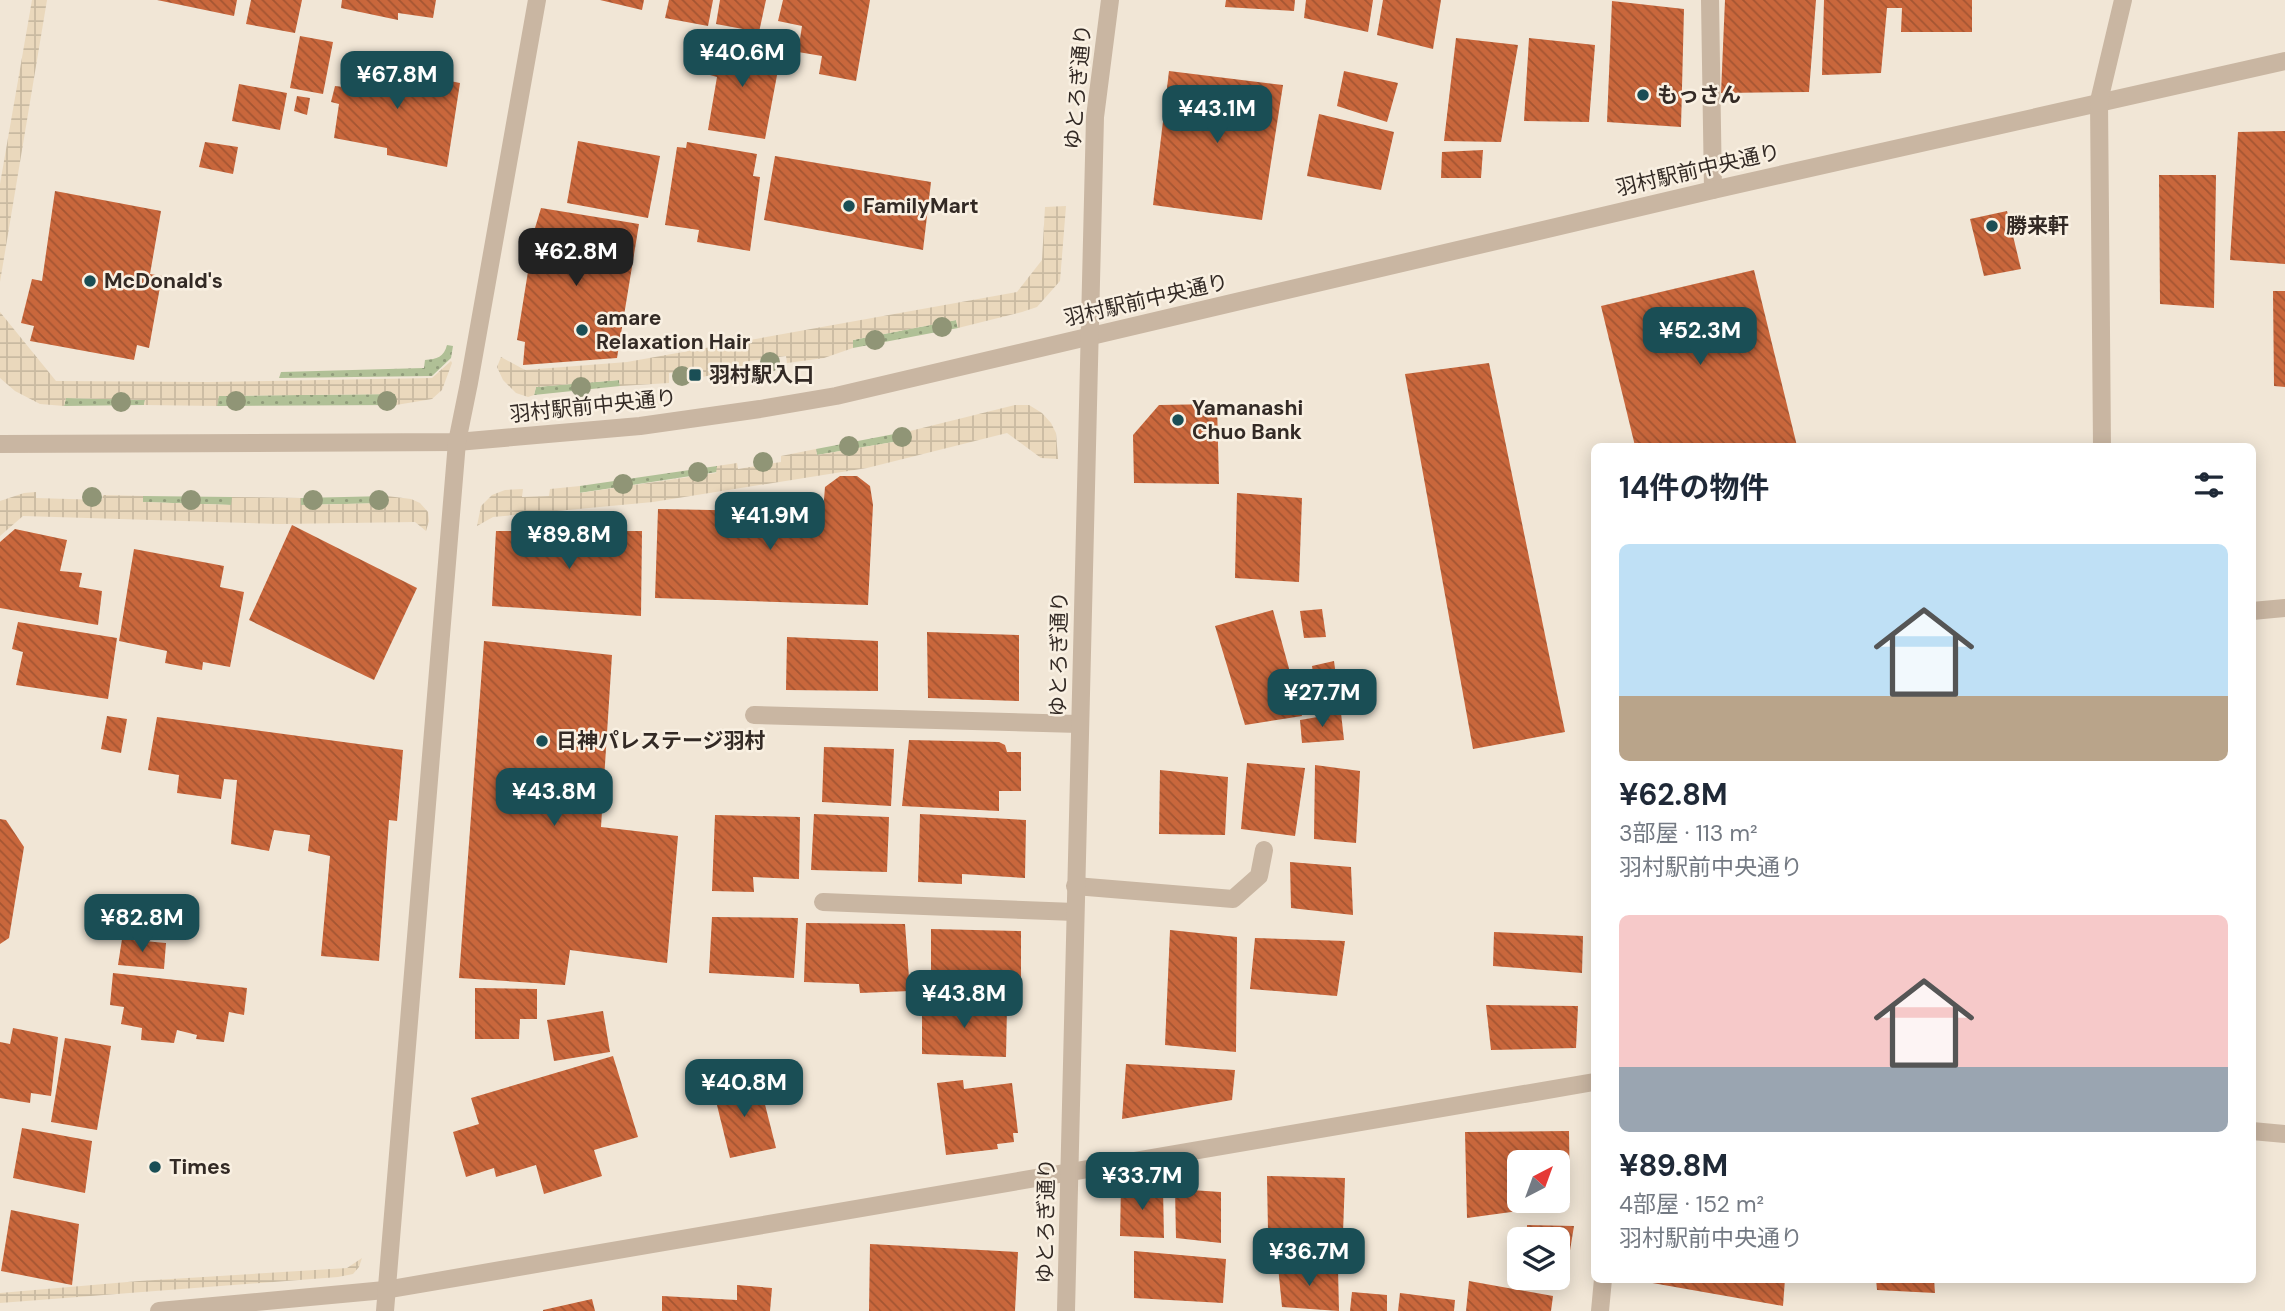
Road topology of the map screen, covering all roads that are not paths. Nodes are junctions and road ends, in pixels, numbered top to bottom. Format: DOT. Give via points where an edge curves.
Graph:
graph roads {
  1 [pos="537,0"];
  2 [pos="1110,0"];
  3 [pos="1710,0"];
  4 [pos="2123,0"];
  5 [pos="2285,61"];
  6 [pos="2099,101"];
  7 [pos="1713,190"];
  8 [pos="1090,337"];
  9 [pos="457,442"];
  10 [pos="0,443"];
  11 [pos="2102,443"];
  12 [pos="2285,608"];
  13 [pos="2256,611"];
  14 [pos="754,715"];
  15 [pos="1079,724"];
  16 [pos="1264,850"];
  17 [pos="1075,887"];
  18 [pos="823,902"];
  19 [pos="1075,912"];
  20 [pos="1591,1083"];
  21 [pos="2256,1131"];
  22 [pos="2285,1134"];
  23 [pos="1070,1173"];
  24 [pos="1603,1283"];
  25 [pos="385,1290"];
  26 [pos="159,1311"];
  27 [pos="385,1311"];
  28 [pos="1066,1311"];
  29 [pos="1600,1311"];
  1 -- 9 [label="street"];
  2 -- 8 [label="street, ゆとろぎ通り" via="1096,117"];
  3 -- 7 [label="street"];
  4 -- 6 [label="street"];
  5 -- 6 [label="street, 羽村駅前中央通り"];
  6 -- 7 [label="street, 羽村駅前中央通り"];
  6 -- 11 [label="street"];
  7 -- 8 [label="street, 羽村駅前中央通り"];
  8 -- 9 [label="street, 羽村駅前中央通り" via="760,409 640,426"];
  8 -- 15 [label="street, ゆとろぎ通り"];
  9 -- 10 [label="street, 羽村駅前中央通り"];
  9 -- 25 [label="street"];
  12 -- 13 [label="street"];
  14 -- 15 [label="street"];
  15 -- 17 [label="street, ゆとろぎ通り"];
  16 -- 17 [label="street" via="1259,876 1233,899"];
  17 -- 19 [label="street, ゆとろぎ通り"];
  18 -- 19 [label="street"];
  19 -- 23 [label="street, ゆとろぎ通り"];
  20 -- 23 [label="street"];
  21 -- 22 [label="street"];
  23 -- 25 [label="street"];
  23 -- 28 [label="street, ゆとろぎ通り"];
  24 -- 29 [label="street"];
  25 -- 26 [label="street"];
  25 -- 27 [label="street"];
}
